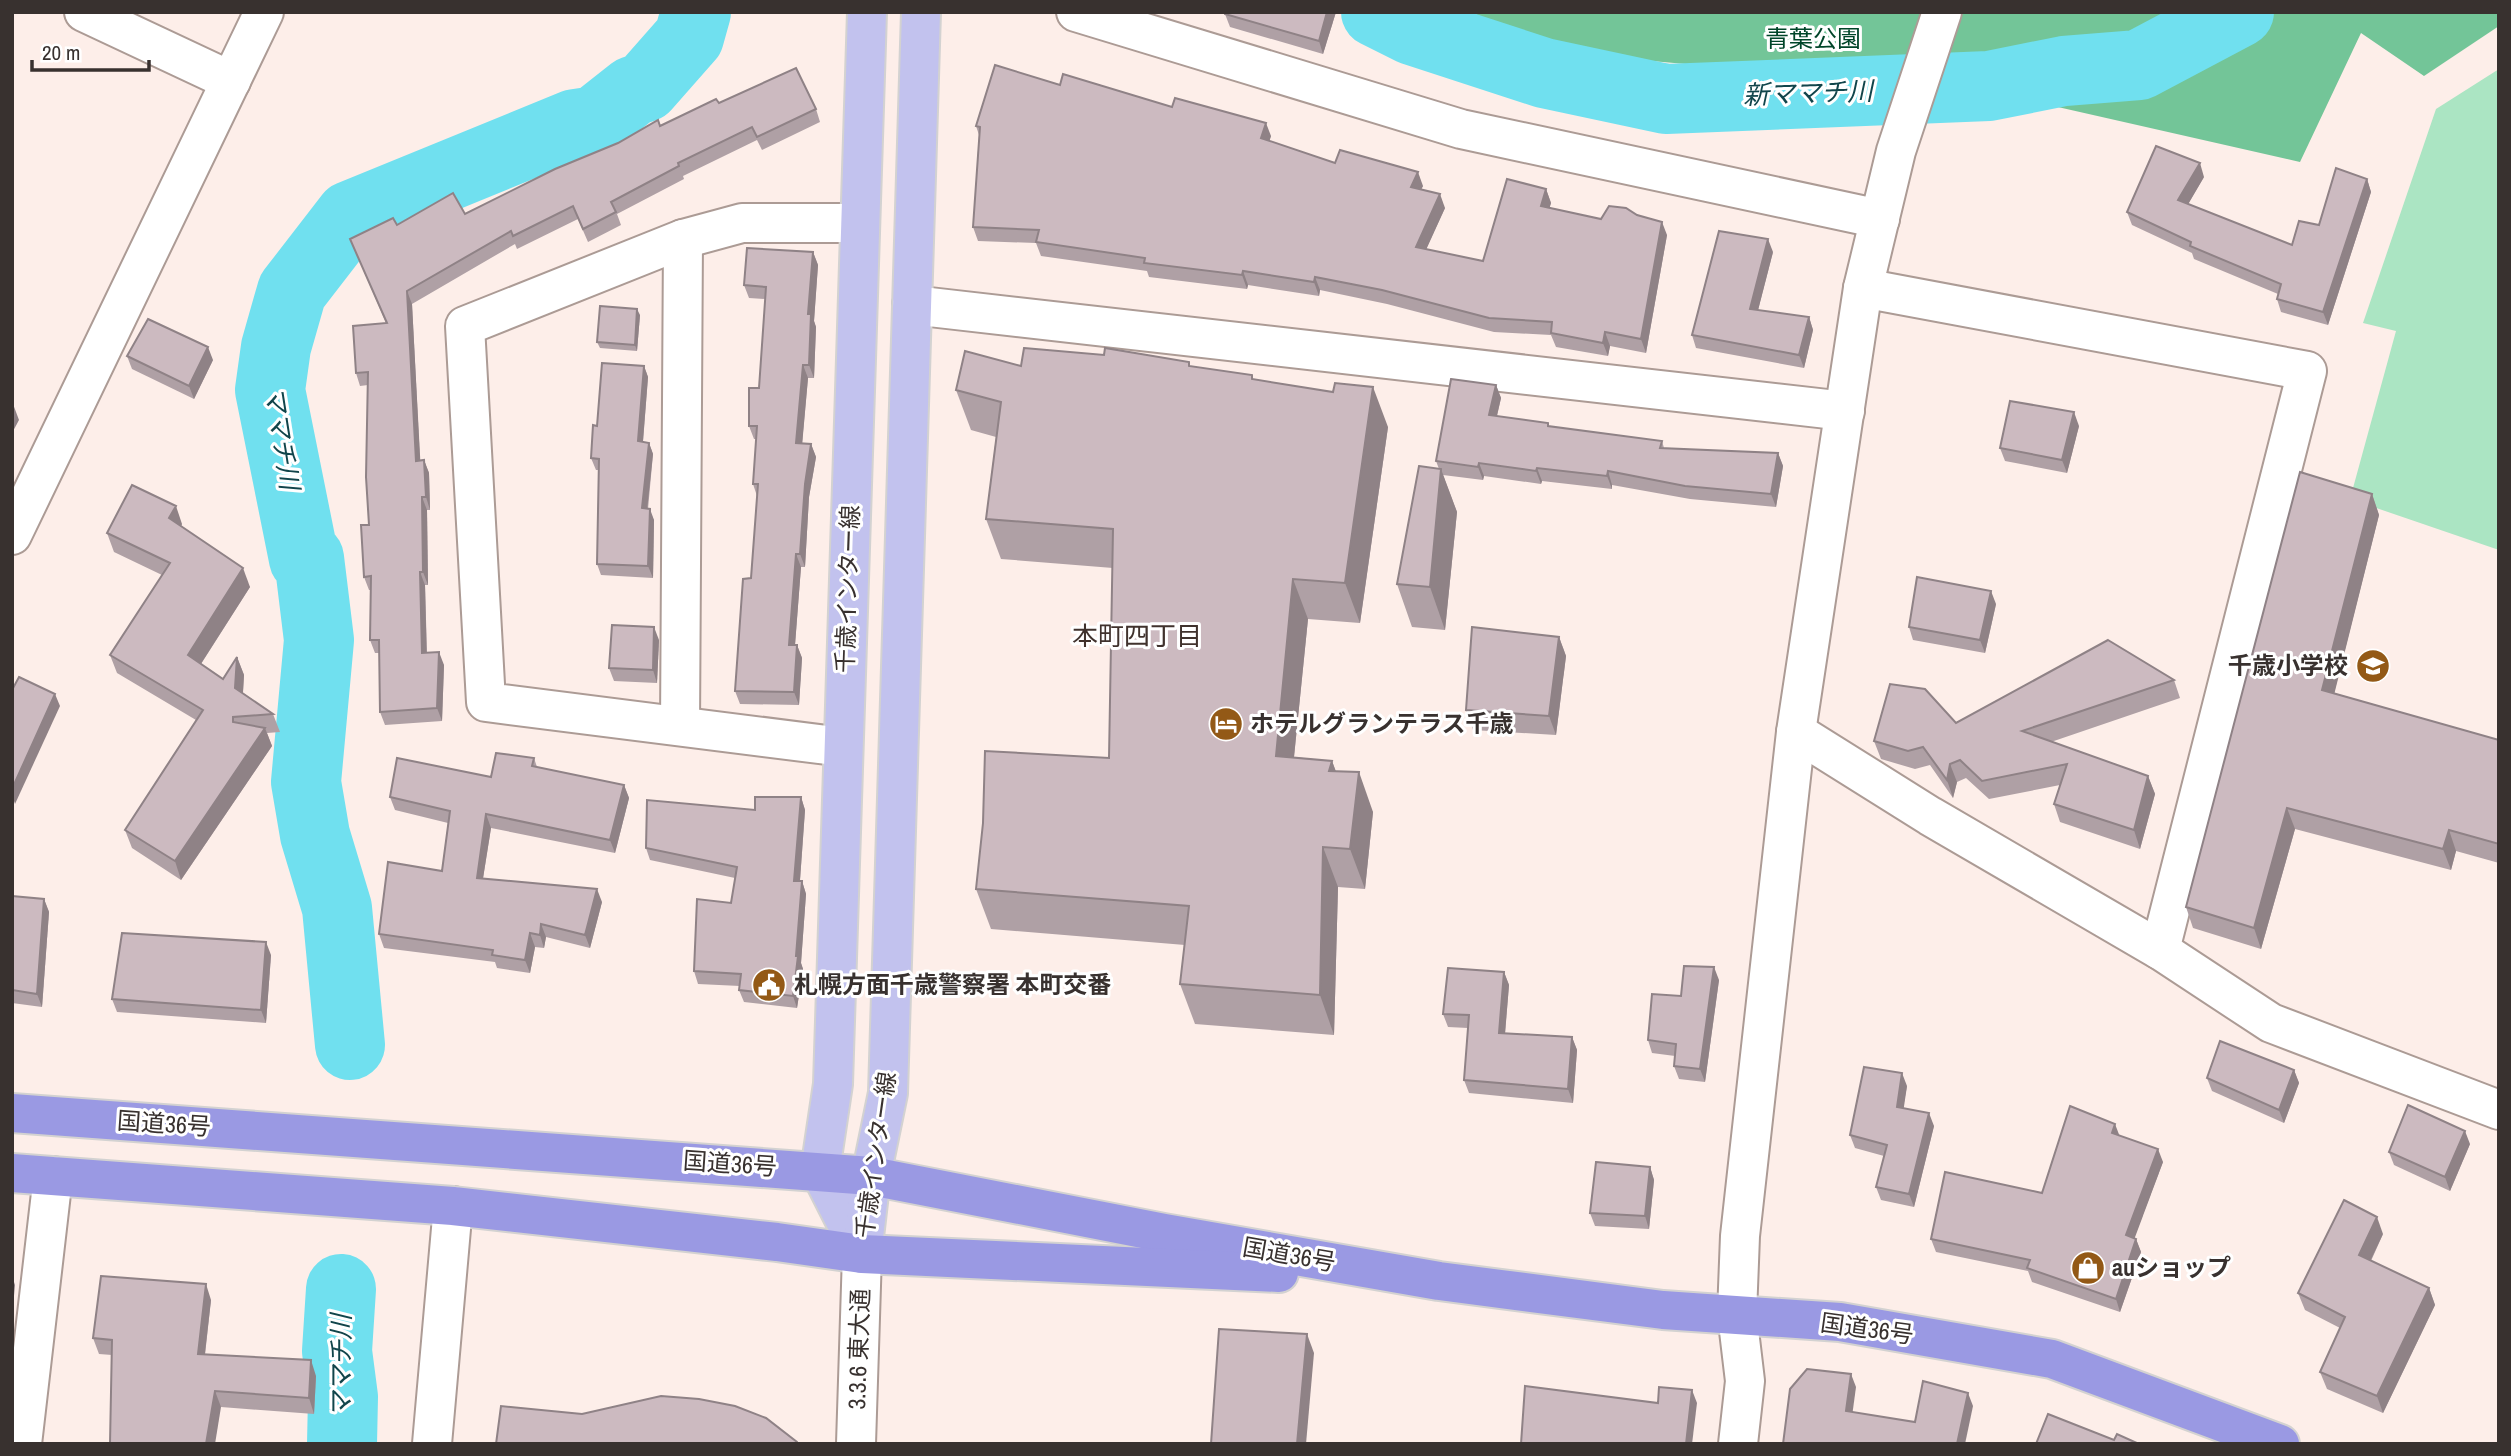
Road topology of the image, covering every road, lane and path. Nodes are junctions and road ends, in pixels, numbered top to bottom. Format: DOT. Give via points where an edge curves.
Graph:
graph roads {
  1 [pos="84,12"];
  2 [pos="264,12"];
  3 [pos="867,12"];
  4 [pos="920,12"];
  5 [pos="1076,12"];
  6 [pos="1942,12"];
  7 [pos="231,81"];
  8 [pos="1880,219"];
  9 [pos="860,223"];
  10 [pos="683,239"];
  11 [pos="1863,288"];
  12 [pos="912,305"];
  13 [pos="1845,411"];
  14 [pos="12,535"];
  15 [pos="680,726"];
  16 [pos="1796,732"];
  17 [pos="843,747"];
  18 [pos="2160,950"];
  19 [pos="2499,1110"];
  20 [pos="12,1113"];
  21 [pos="820,1171"];
  22 [pos="12,1173"];
  23 [pos="53,1176"];
  24 [pos="871,1176"];
  25 [pos="453,1206"];
  26 [pos="862,1254"];
  27 [pos="1439,1281"];
  28 [pos="1737,1314"];
  29 [pos="22,1444"];
  30 [pos="432,1444"];
  31 [pos="856,1444"];
  32 [pos="1738,1444"];
  33 [pos="2280,1444"];
  1 -- 7 [label="street"];
  2 -- 7 [label="street"];
  3 -- 9 [label="main road, 千歳インター線"];
  4 -- 12 [label="main road, 千歳インター線"];
  5 -- 8 [label="street" via="1461,129"];
  6 -- 8 [label="street" via="1896,151"];
  7 -- 14 [label="street"];
  8 -- 11 [label="street"];
  9 -- 10 [label="street" via="742,223"];
  9 -- 17 [label="main road, 千歳インター線"];
  10 -- 15 [label="street"];
  10 -- 15 [label="street" via="465,326 486,702"];
  11 -- 13 [label="street"];
  11 -- 18 [label="street" via="2307,372"];
  12 -- 13 [label="street"];
  12 -- 24 [label="main road, 千歳インター線" via="888,1093"];
  13 -- 16 [label="street"];
  15 -- 17 [label="street"];
  16 -- 18 [label="street"];
  16 -- 28 [label="street" via="1740,1236"];
  17 -- 21 [label="main road, 千歳インター線" via="833,1084"];
  18 -- 19 [label="street" via="2271,1023"];
  20 -- 21 [label="highway, 国道36号"];
  21 -- 24 [label="highway, 国道36号"];
  21 -- 26 [label="main road, 千歳インター線"];
  22 -- 23 [label="highway, 国道36号"];
  23 -- 25 [label="highway, 国道36号"];
  23 -- 29 [label="street"];
  24 -- 26 [label="main road, 千歳インター線"];
  24 -- 27 [label="highway, 国道36号"];
  25 -- 26 [label="highway, 国道36号"];
  25 -- 30 [label="street"];
  26 -- 27 [label="highway, 国道36号"];
  26 -- 31 [label="street, 3.3.6 東大通"];
  27 -- 28 [label="highway, 国道36号" via="1663,1310"];
  28 -- 32 [label="street" via="1745,1381"];
  28 -- 33 [label="highway, 国道36号" via="1840,1322 2052,1359"];
}
